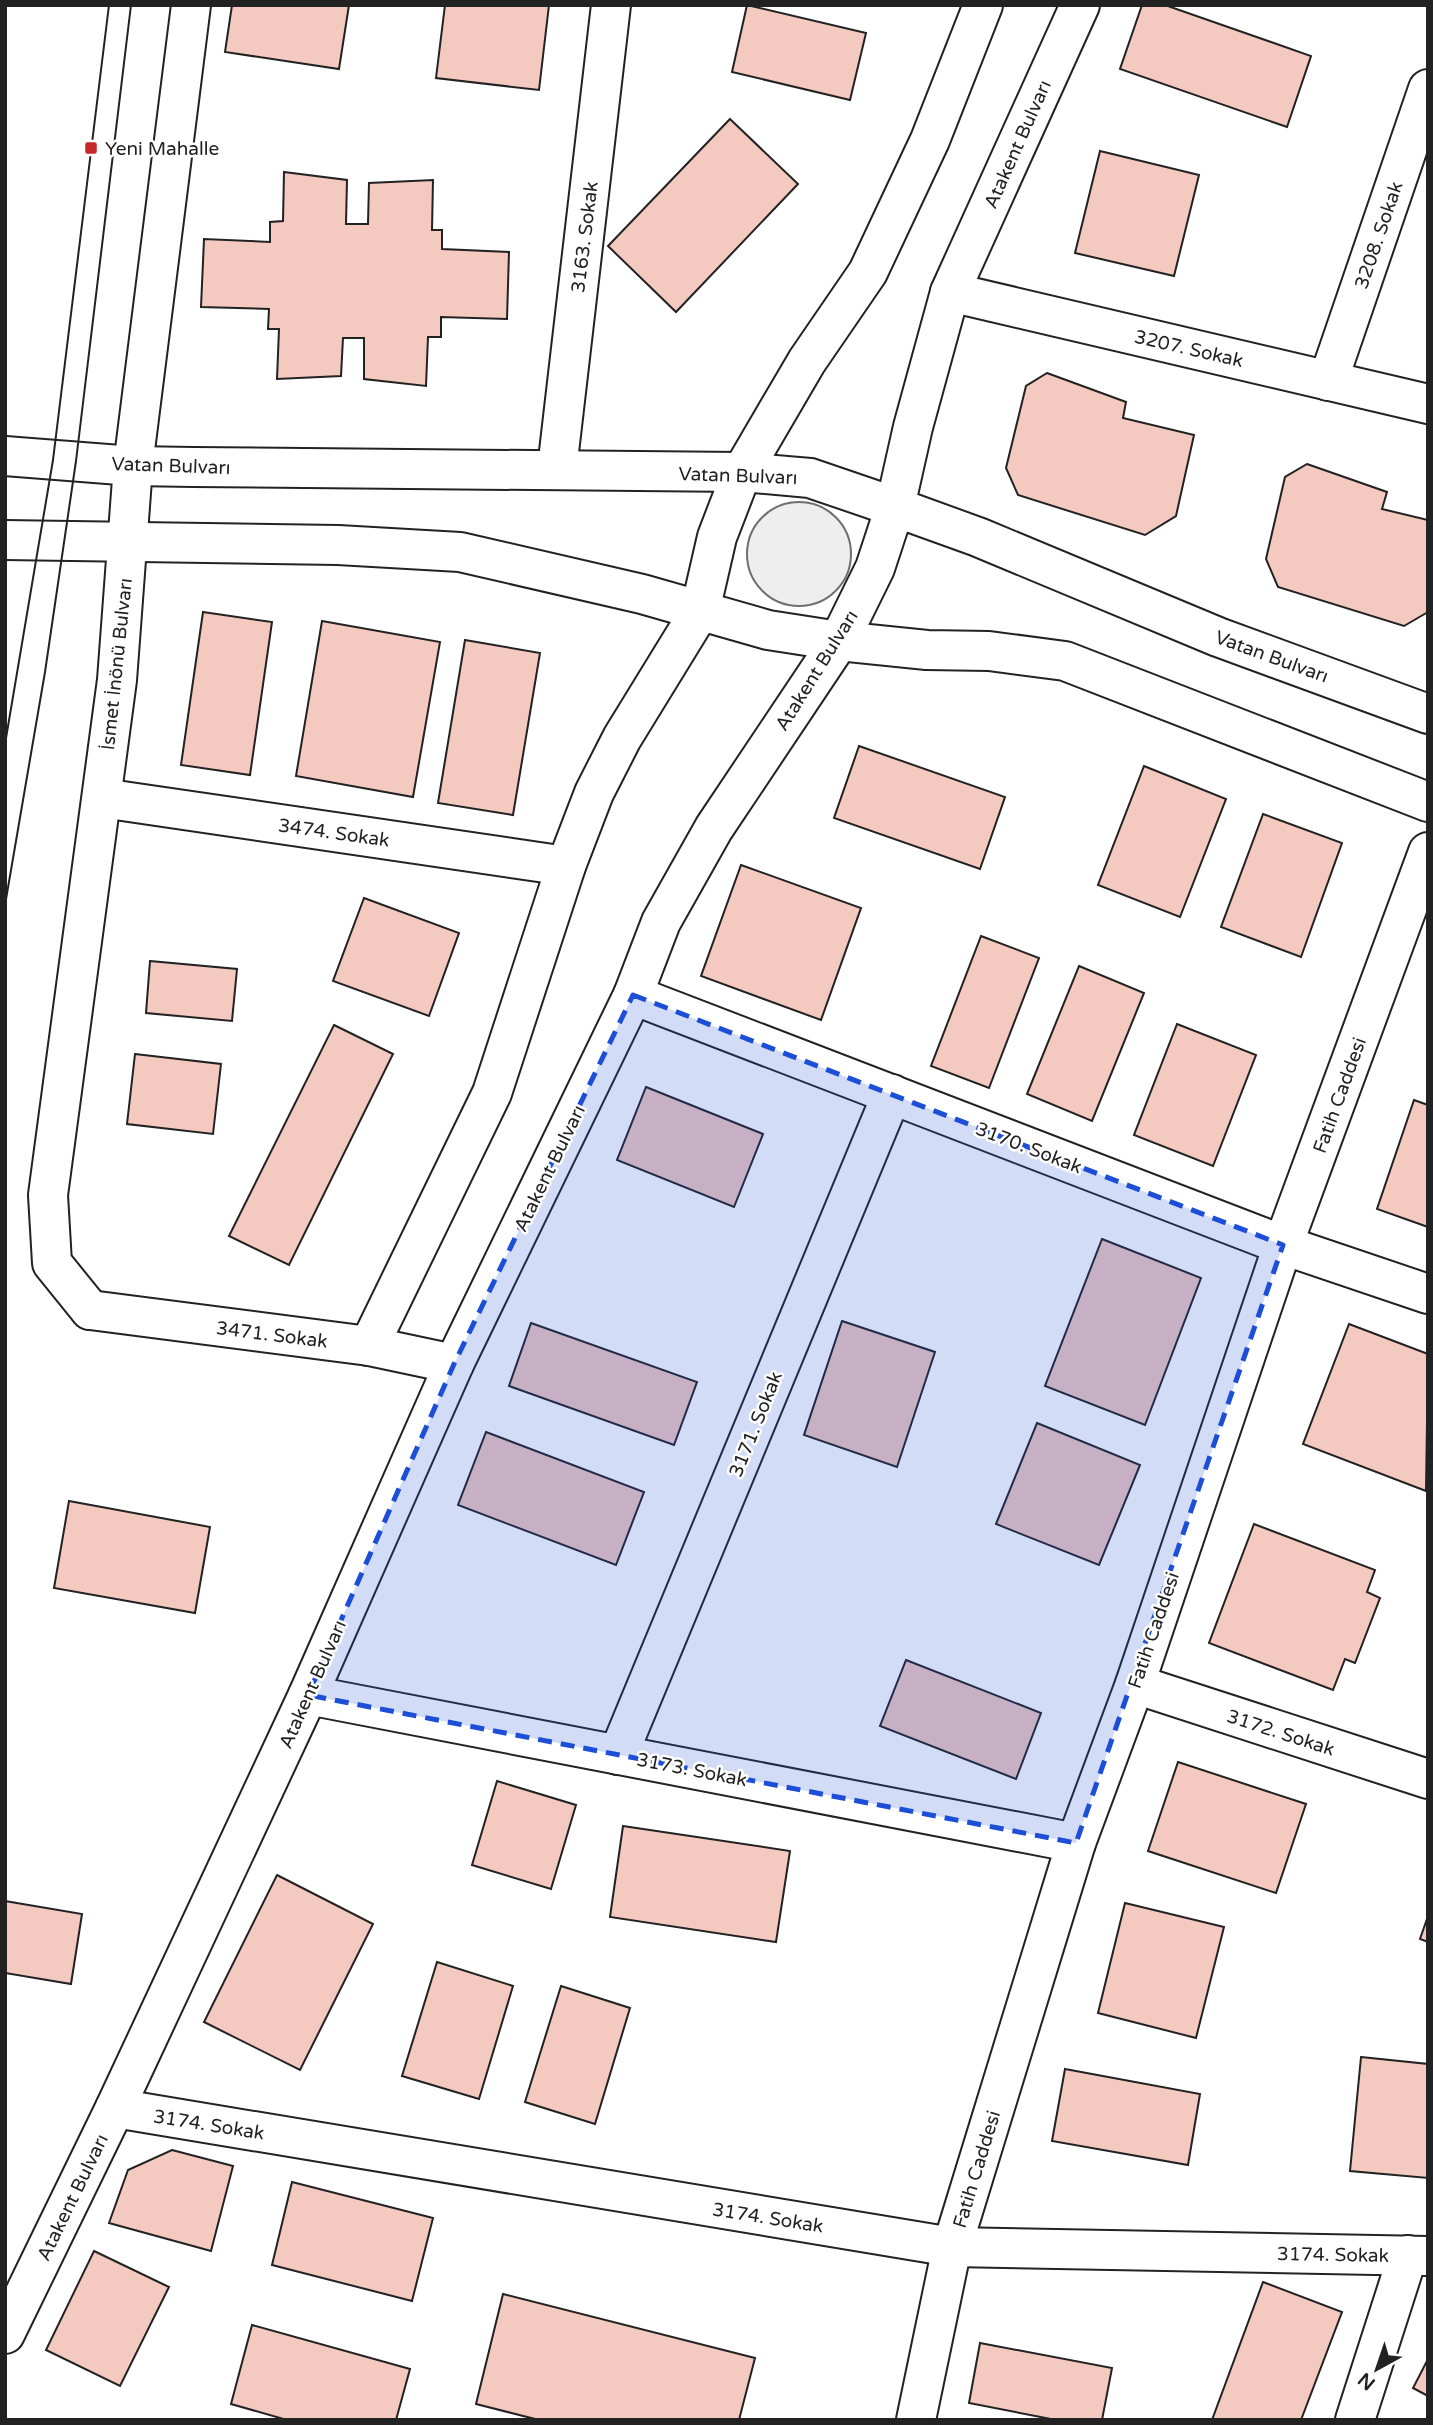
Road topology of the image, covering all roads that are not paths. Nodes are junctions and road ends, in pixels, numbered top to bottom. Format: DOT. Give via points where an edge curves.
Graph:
graph roads {
  1 [pos="191,5"];
  2 [pos="611,5"];
  3 [pos="983,5"];
  4 [pos="1080,5"];
  5 [pos="1428,89"];
  6 [pos="950,292"];
  7 [pos="1328,381"];
  8 [pos="1428,404"];
  9 [pos="5,456"];
  10 [pos="133,466"];
  11 [pos="557,469"];
  12 [pos="742,472"];
  13 [pos="895,507"];
  14 [pos="5,540"];
  15 [pos="128,543"];
  16 [pos="700,611"];
  17 [pos="839,641"];
  18 [pos="1428,714"];
  19 [pos="102,798"];
  20 [pos="1428,802"];
  21 [pos="1428,852"];
  22 [pos="566,866"];
  23 [pos="633,995"];
  24 [pos="892,1094"];
  25 [pos="1283,1245"];
  26 [pos="1428,1294"];
  27 [pos="90,1310"];
  28 [pos="369,1346"];
  29 [pos="454,1364"];
  30 [pos="1135,1684"];
  31 [pos="308,1695"];
  32 [pos="618,1755"];
  33 [pos="1428,1779"];
  34 [pos="1076,1843"];
  35 [pos="115,2108"];
  36 [pos="953,2247"];
  37 [pos="1418,2255"];
  38 [pos="5,2334"];
  39 [pos="916,2420"];
  40 [pos="1355,2420"];
  1 -- 10 [label="main road, İsmet İnönü Bulvarı"];
  2 -- 11 [label="main road, 3163. Sokak"];
  3 -- 12 [label="main road" via="930,140 868,272 807,361"];
  4 -- 6 [label="main road, Atakent Bulvarı"];
  5 -- 7 [label="main road, 3208. Sokak"];
  6 -- 7 [label="main road, 3207. Sokak"];
  6 -- 13 [label="main road, Atakent Bulvarı"];
  7 -- 8 [label="main road, 3207. Sokak"];
  9 -- 10 [label="main road, Vatan Bulvarı"];
  10 -- 11 [label="main road, Vatan Bulvarı"];
  10 -- 15 [label="main road, İsmet İnönü Bulvarı"];
  11 -- 12 [label="main road, Vatan Bulvarı"];
  12 -- 13 [label="main road, Vatan Bulvarı" via="810,478"];
  12 -- 16 [label="main road" via="717,537"];
  13 -- 17 [label="main road, Atakent Bulvarı" via="875,568"];
  13 -- 18 [label="main road, Vatan Bulvarı" via="1218,637"];
  14 -- 15 [label="main road"];
  15 -- 16 [label="main road" via="338,545 460,552"];
  15 -- 19 [label="main road, İsmet İnönü Bulvarı"];
  16 -- 17 [label="main road" via="768,630"];
  16 -- 22 [label="main road" via="622,738 594,793"];
  17 -- 20 [label="main road" via="1065,661"];
  17 -- 23 [label="main road, Atakent Bulvarı" via="714,828 661,922"];
  19 -- 22 [label="main road, 3474. Sokak"];
  19 -- 27 [label="main road, İsmet İnönü Bulvarı" via="48,1195 52,1263"];
  21 -- 25 [label="main road, Fatih Caddesi"];
  22 -- 28 [label="main road" via="492,1093"];
  23 -- 24 [label="main road, 3170. Sokak"];
  23 -- 29 [label="main road, Atakent Bulvarı"];
  24 -- 25 [label="main road, 3170. Sokak"];
  24 -- 32 [label="main road, 3171. Sokak"];
  25 -- 26 [label="main road, 3170. Sokak"];
  25 -- 30 [label="main road, Fatih Caddesi"];
  27 -- 28 [label="main road, 3471. Sokak"];
  28 -- 29 [label="main road, 3471. Sokak"];
  29 -- 31 [label="main road, Atakent Bulvarı"];
  30 -- 33 [label="main road, 3172. Sokak"];
  30 -- 34 [label="main road, Fatih Caddesi"];
  31 -- 32 [label="main road, 3173. Sokak"];
  31 -- 35 [label="main road, Atakent Bulvarı"];
  32 -- 34 [label="main road, 3173. Sokak"];
  34 -- 36 [label="main road, Fatih Caddesi"];
  35 -- 36 [label="main road, 3174. Sokak"];
  35 -- 38 [label="main road, Atakent Bulvarı"];
  36 -- 37 [label="main road, 3174. Sokak"];
  36 -- 39 [label="main road, Fatih Caddesi"];
  37 -- 40 [label="main road"];
}
